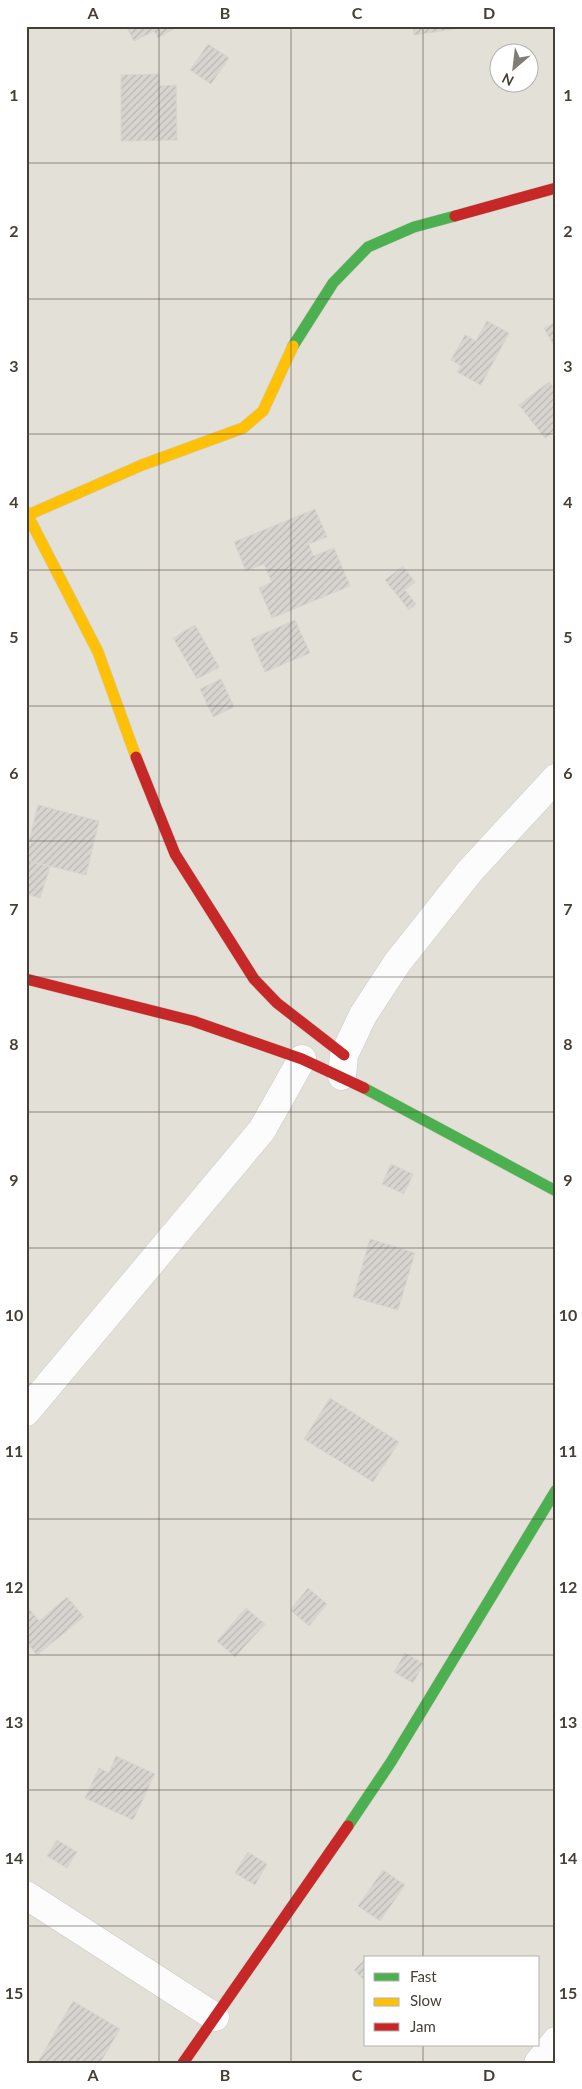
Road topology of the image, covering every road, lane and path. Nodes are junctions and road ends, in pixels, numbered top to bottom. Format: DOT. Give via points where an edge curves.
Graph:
graph roads {
  1 [pos="556,188"];
  2 [pos="27,513"];
  3 [pos="552,784"];
  4 [pos="26,979"];
  5 [pos="302,1059"];
  6 [pos="343,1065"];
  7 [pos="556,1191"];
  8 [pos="26,1412"];
  9 [pos="556,1490"];
  10 [pos="26,1895"];
  11 [pos="215,2017"];
  12 [pos="556,2041"];
  13 [pos="183,2063"];
  14 [pos="538,2063"];
  1 -- 2 [label="street" via="414,227 368,247 333,283 295,341 263,411 243,428 142,465"];
  2 -- 6 [label="street" via="98,652 175,854 254,980"];
  3 -- 6 [label="street" via="470,871 397,963 363,1015"];
  4 -- 5 [label="street" via="193,1021"];
  5 -- 6 [label="street"];
  5 -- 8 [label="street" via="262,1130"];
  6 -- 7 [label="street"];
  9 -- 11 [label="street" via="391,1762"];
  10 -- 11 [label="street"];
  11 -- 13 [label="street"];
  12 -- 14 [label="street"];
}
